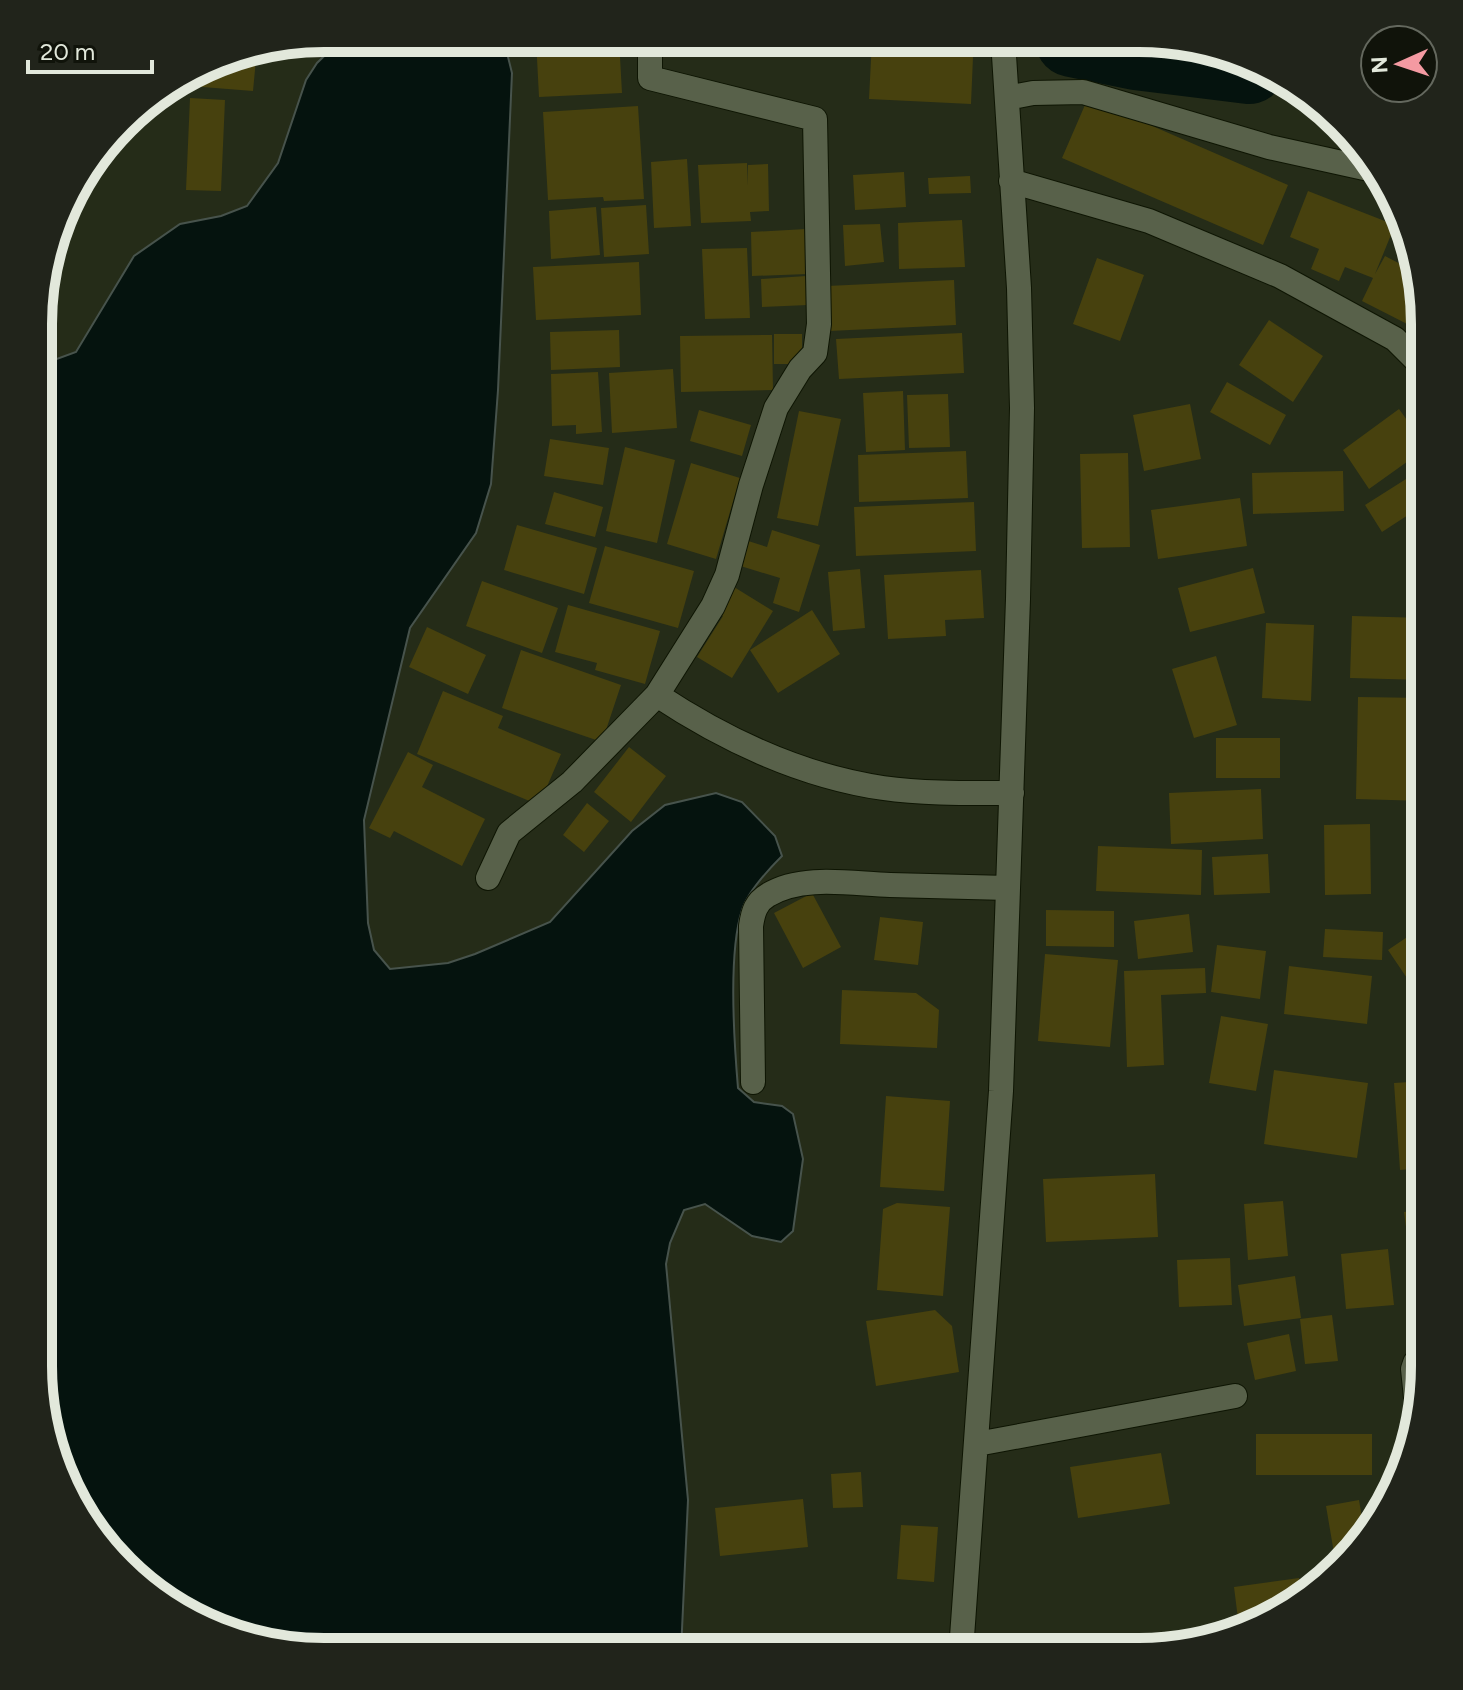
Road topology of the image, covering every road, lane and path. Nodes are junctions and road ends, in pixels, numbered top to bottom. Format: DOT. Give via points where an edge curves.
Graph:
graph roads {
  1 [pos="1003,52"];
  2 [pos="650,53"];
  3 [pos="1007,98"];
  4 [pos="1361,167"];
  5 [pos="1011,181"];
  6 [pos="1411,355"];
  7 [pos="657,695"];
  8 [pos="1012,793"];
  9 [pos="488,878"];
  10 [pos="1008,888"];
  11 [pos="753,1082"];
  12 [pos="1235,1396"];
  13 [pos="977,1444"];
  14 [pos="962,1637"];
  1 -- 3 [label="street"];
  2 -- 7 [label="street" via="650,78 815,119 819,324 815,353 776,408 727,575"];
  3 -- 4 [label="street" via="1083,92 1269,147"];
  3 -- 5 [label="street"];
  5 -- 6 [label="street" via="1149,221 1280,276 1395,339"];
  5 -- 8 [label="street" via="1022,408"];
  7 -- 8 [label="street" via="737,742 810,771 883,788"];
  7 -- 9 [label="street" via="572,782 509,833"];
  8 -- 10 [label="street"];
  10 -- 11 [label="street" via="829,882 798,885 765,897 754,909 751,926"];
  10 -- 13 [label="street" via="1000,1106"];
  12 -- 13 [label="street"];
  13 -- 14 [label="street"];
}
